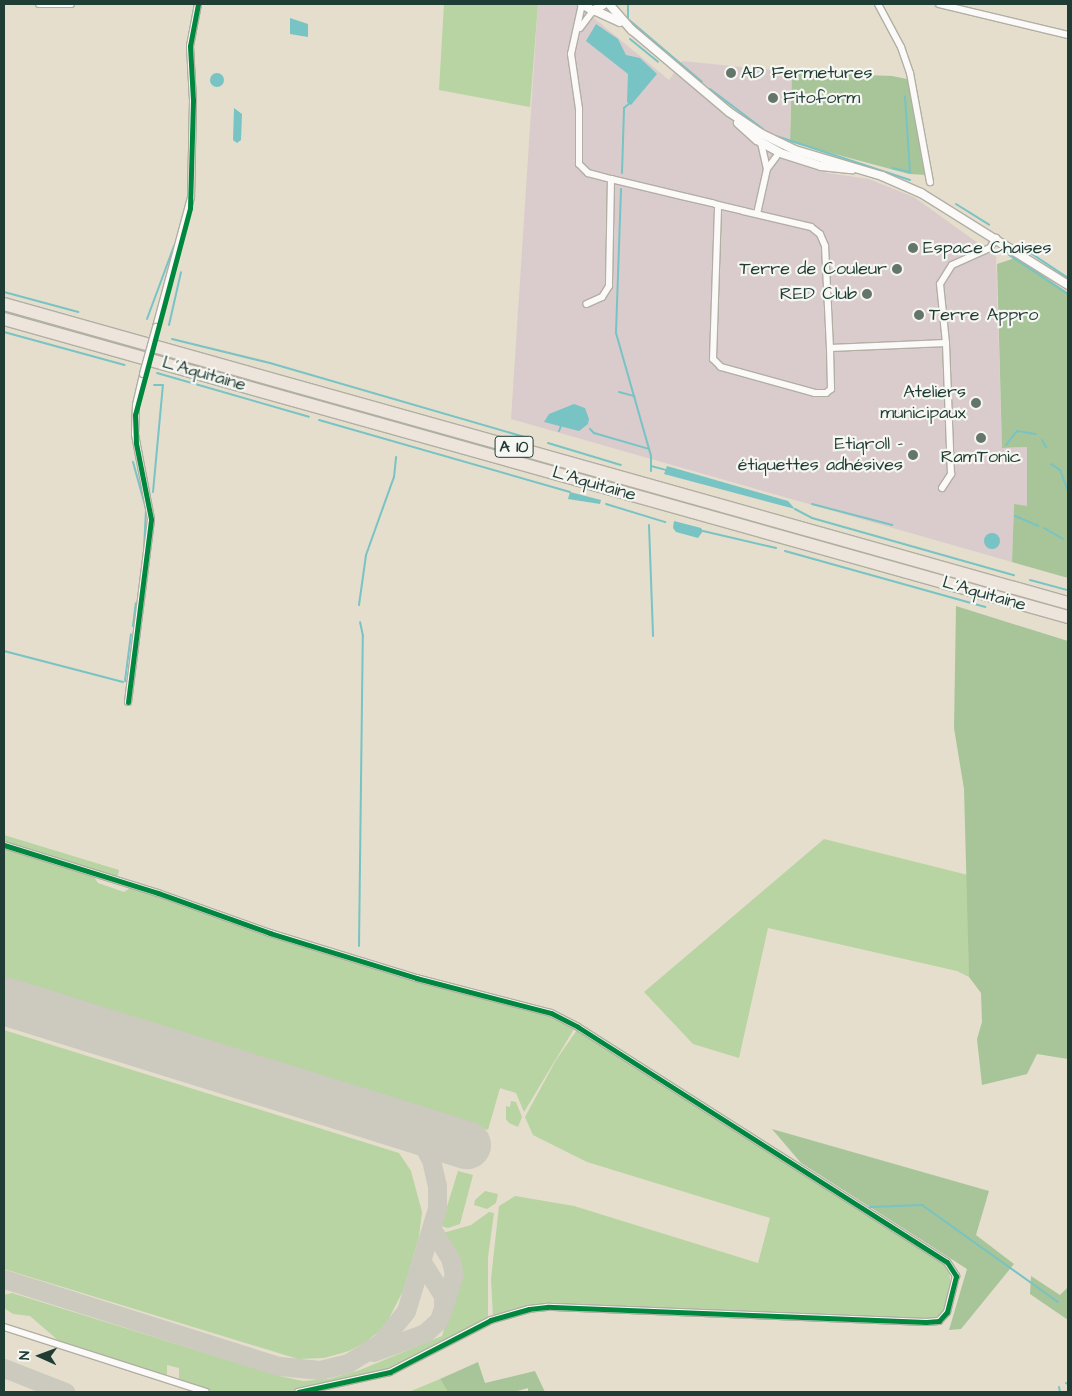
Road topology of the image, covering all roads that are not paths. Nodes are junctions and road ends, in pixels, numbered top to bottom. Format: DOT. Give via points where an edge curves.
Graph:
graph roads {
  1 [pos="39,4"];
  2 [pos="71,4"];
  3 [pos="198,4"];
  4 [pos="582,4"];
  5 [pos="604,4"];
  6 [pos="610,4"];
  7 [pos="878,4"];
  8 [pos="939,4"];
  9 [pos="594,11"];
  10 [pos="632,30"];
  11 [pos="1068,35"];
  12 [pos="576,36"];
  13 [pos="729,112"];
  14 [pos="770,138"];
  15 [pos="760,142"];
  16 [pos="776,151"];
  17 [pos="766,158"];
  18 [pos="823,158"];
  19 [pos="767,169"];
  20 [pos="864,170"];
  21 [pos="611,179"];
  22 [pos="930,182"];
  23 [pos="718,204"];
  24 [pos="757,214"];
  25 [pos="996,238"];
  26 [pos="1068,285"];
  27 [pos="4,304"];
  28 [pos="586,304"];
  29 [pos="4,319"];
  30 [pos="946,343"];
  31 [pos="830,348"];
  32 [pos="942,488"];
  33 [pos="1068,603"];
  34 [pos="1068,618"];
  35 [pos="128,702"];
  36 [pos="4,845"];
  37 [pos="4,1326"];
  38 [pos="206,1392"];
  39 [pos="298,1392"];
  1 -- 2 [label="street"];
  3 -- 35 [label="street, bridge" via="190,46 193,100 191,197 136,405 135,434 151,519"];
  4 -- 9 [label="street"];
  4 -- 12 [label="street"];
  5 -- 9 [label="street"];
  6 -- 10 [label="street"];
  7 -- 22 [label="street" via="901,47 910,73"];
  8 -- 11 [label="street"];
  9 -- 10 [label="street"];
  9 -- 12 [label="street"];
  10 -- 13 [label="street"];
  12 -- 21 [label="street" via="571,54 579,109 579,164 588,173"];
  13 -- 14 [label="street"];
  13 -- 15 [label="street"];
  14 -- 16 [label="street"];
  14 -- 18 [label="street"];
  15 -- 16 [label="street"];
  15 -- 17 [label="street"];
  16 -- 17 [label="street"];
  16 -- 18 [label="street"];
  16 -- 19 [label="street"];
  16 -- 20 [label="street" via="821,166"];
  17 -- 19 [label="street"];
  18 -- 20 [label="street"];
  19 -- 24 [label="street"];
  20 -- 25 [label="street" via="928,196"];
  21 -- 23 [label="street"];
  21 -- 28 [label="street" via="609,286 602,296"];
  23 -- 24 [label="street"];
  23 -- 31 [label="street" via="713,359 721,367 814,393 831,389"];
  24 -- 31 [label="street" via="811,228 822,237"];
  25 -- 26 [label="street"];
  25 -- 30 [label="street" via="990,248 952,265 943,276 939,288"];
  27 -- 33 [label="highway, L'Aquitaine / A 10"];
  29 -- 34 [label="highway, L'Aquitaine / A 10"];
  30 -- 31 [label="street"];
  30 -- 32 [label="street" via="951,474"];
  36 -- 39 [label="street" via="416,978 551,1013 578,1027 947,1262 956,1276 947,1312 939,1321 547,1307 529,1309 491,1320 390,1372"];
  37 -- 38 [label="street"];
}
